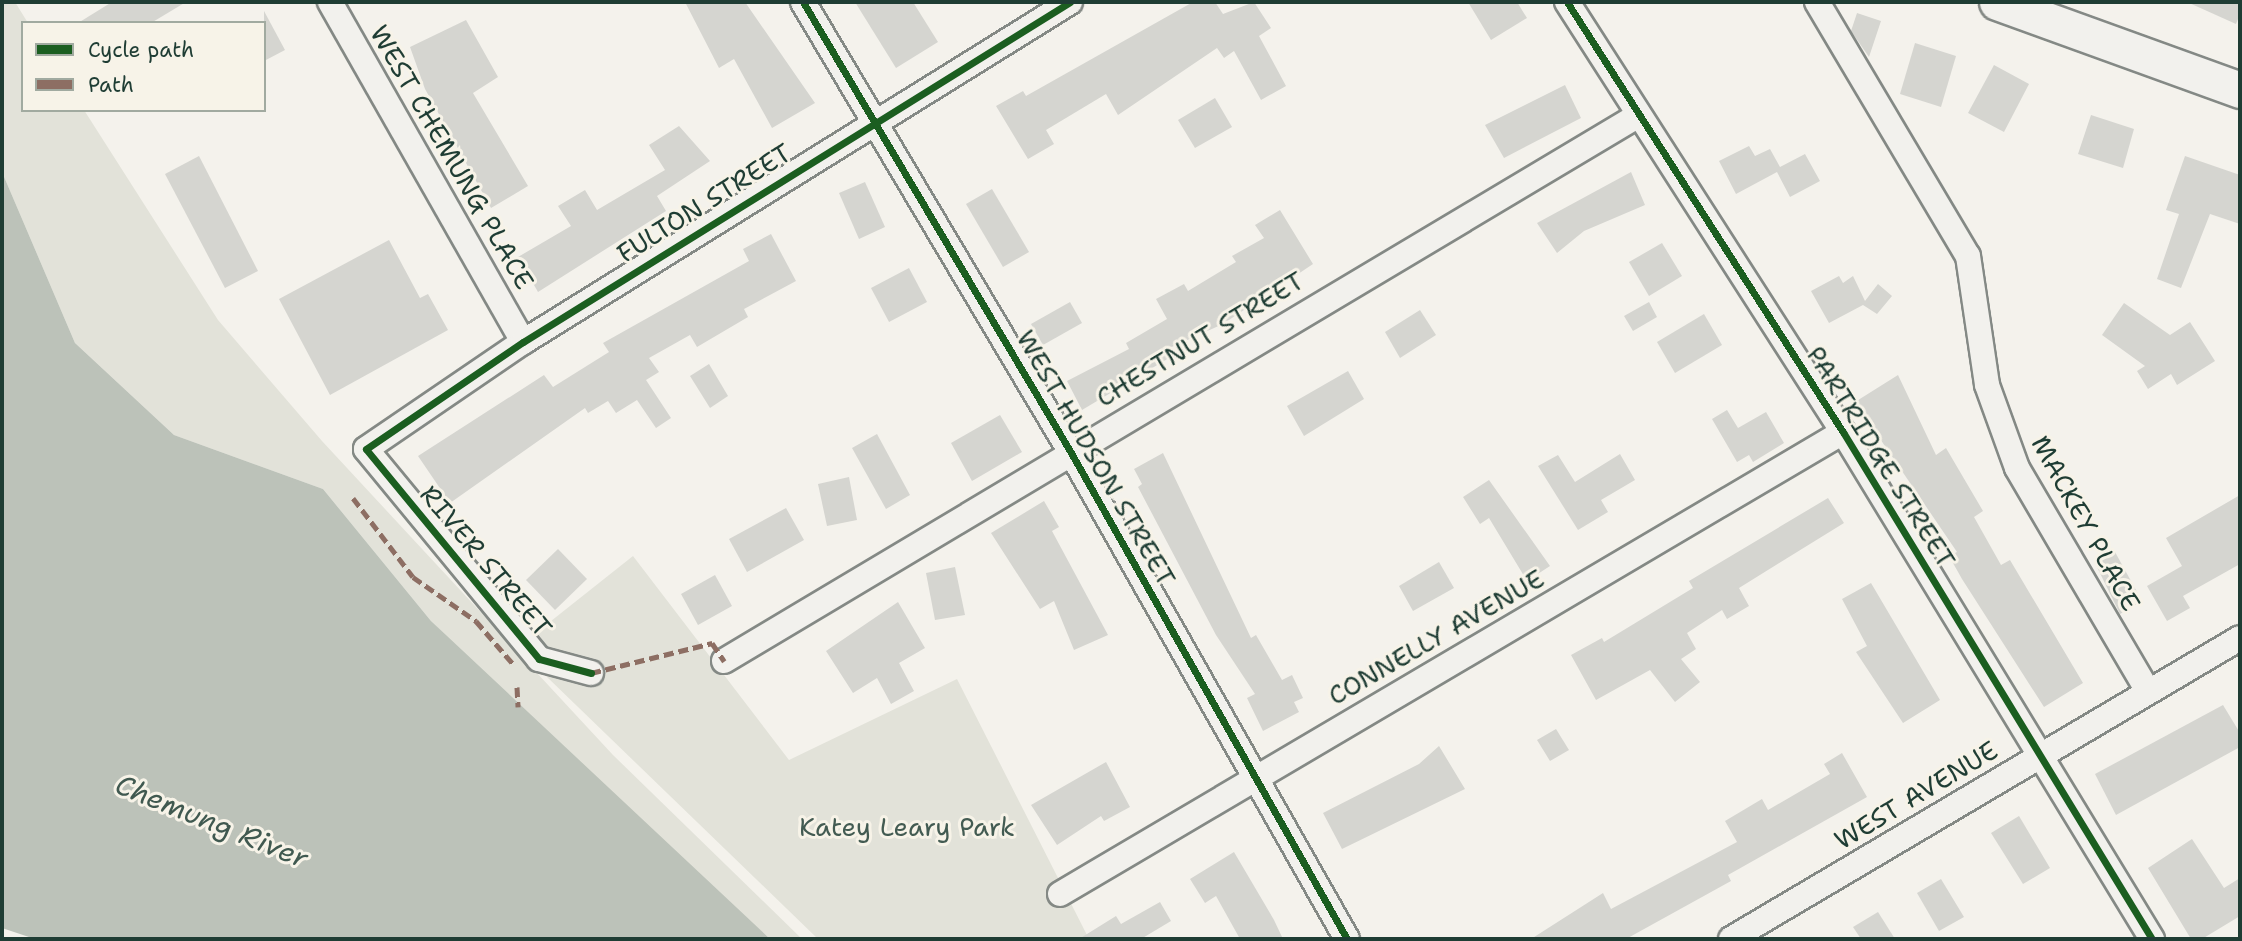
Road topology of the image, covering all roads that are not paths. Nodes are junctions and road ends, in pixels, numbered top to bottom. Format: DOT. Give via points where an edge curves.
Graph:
graph roads {
  1 [pos="330,2"];
  2 [pos="803,2"];
  3 [pos="1070,2"];
  4 [pos="1567,2"];
  5 [pos="1817,2"];
  6 [pos="1997,2"];
  7 [pos="2240,90"];
  8 [pos="1637,116"];
  9 [pos="871,123"];
  10 [pos="523,342"];
  11 [pos="1843,432"];
  12 [pos="366,449"];
  13 [pos="1070,451"];
  14 [pos="2240,638"];
  15 [pos="724,661"];
  16 [pos="591,673"];
  17 [pos="2148,691"];
  18 [pos="2040,756"];
  19 [pos="1254,778"];
  20 [pos="1060,894"];
  21 [pos="1347,939"];
  22 [pos="1731,939"];
  23 [pos="2151,939"];
  1 -- 10 [label="street, WEST CHEMUNG PLACE"];
  2 -- 9 [label="street, WEST HUDSON STREET"];
  3 -- 9 [label="street, FULTON STREET"];
  4 -- 8 [label="street, PARTRIDGE STREET"];
  5 -- 17 [label="street, MACKEY PLACE" via="1968,256 1987,385 2017,468"];
  6 -- 7 [label="street"];
  8 -- 11 [label="street, PARTRIDGE STREET"];
  8 -- 13 [label="street, CHESTNUT STREET"];
  9 -- 10 [label="street, FULTON STREET"];
  9 -- 13 [label="street, WEST HUDSON STREET"];
  10 -- 12 [label="street, FULTON STREET"];
  11 -- 18 [label="street, PARTRIDGE STREET"];
  11 -- 19 [label="street, CONNELLY AVENUE"];
  12 -- 16 [label="street, RIVER STREET" via="539,659"];
  13 -- 15 [label="street, CHESTNUT STREET"];
  13 -- 19 [label="street, WEST HUDSON STREET"];
  14 -- 17 [label="street, WEST AVENUE"];
  17 -- 18 [label="street, WEST AVENUE"];
  18 -- 22 [label="street, WEST AVENUE"];
  18 -- 23 [label="street, PARTRIDGE STREET"];
  19 -- 20 [label="street, CONNELLY AVENUE"];
  19 -- 21 [label="street, WEST HUDSON STREET"];
}
